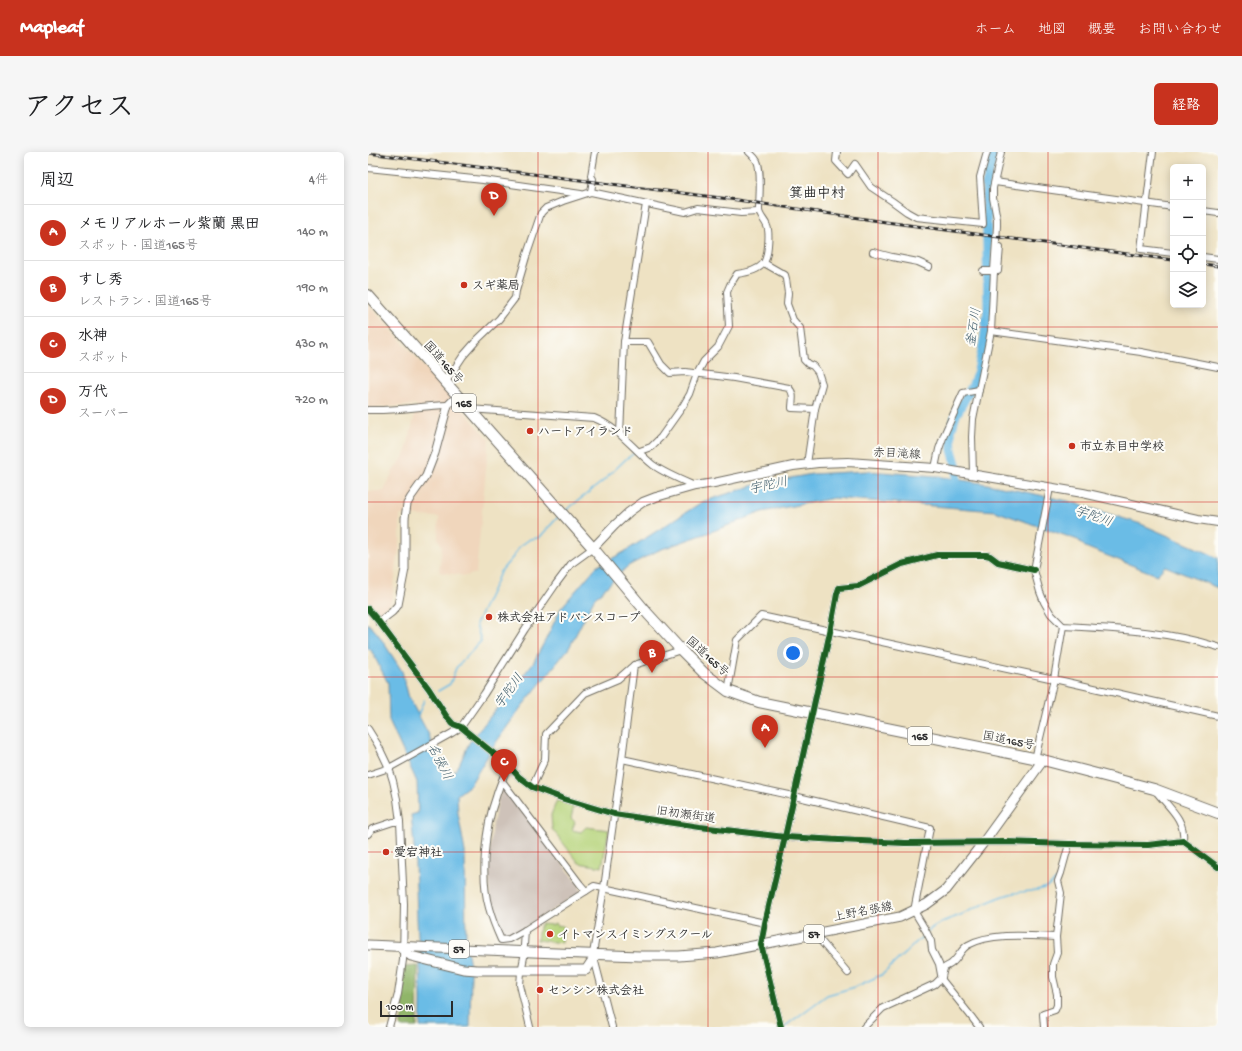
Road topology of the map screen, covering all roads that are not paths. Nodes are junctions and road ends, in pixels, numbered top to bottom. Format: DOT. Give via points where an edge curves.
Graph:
graph roads {
  1 [pos="595,152"];
  2 [pos="749,152"];
  3 [pos="837,152"];
  4 [pos="987,152"];
  5 [pos="1001,152"];
  6 [pos="1153,152"];
  7 [pos="368,168"];
  8 [pos="995,182"];
  9 [pos="591,192"];
  10 [pos="582,194"];
  11 [pos="1146,203"];
  12 [pos="646,204"];
  13 [pos="1170,206"];
  14 [pos="1206,211"];
  15 [pos="758,212"];
  16 [pos="1218,213"];
  17 [pos="1000,247"];
  18 [pos="873,252"];
  19 [pos="1170,253"];
  20 [pos="1206,257"];
  21 [pos="1218,259"];
  22 [pos="764,263"];
  23 [pos="929,267"];
  24 [pos="984,270"];
  25 [pos="993,271"];
  26 [pos="368,295"];
  27 [pos="991,331"];
  28 [pos="624,342"];
  29 [pos="1218,367"];
  30 [pos="697,374"];
  31 [pos="445,383"];
  32 [pos="976,391"];
  33 [pos="457,396"];
  34 [pos="448,405"];
  35 [pos="469,409"];
  36 [pos="815,409"];
  37 [pos="368,410"];
  38 [pos="620,434"];
  39 [pos="640,451"];
  40 [pos="807,464"];
  41 [pos="936,468"];
  42 [pos="973,474"];
  43 [pos="695,486"];
  44 [pos="1049,489"];
  45 [pos="1218,522"];
  46 [pos="595,551"];
  47 [pos="1034,570"];
  48 [pos="368,609"];
  49 [pos="379,622"];
  50 [pos="1063,626"];
  51 [pos="830,632"];
  52 [pos="1218,647"];
  53 [pos="681,650"];
  54 [pos="634,665"];
  55 [pos="1054,680"];
  56 [pos="728,691"];
  57 [pos="812,714"];
  58 [pos="1218,716"];
  59 [pos="463,728"];
  60 [pos="368,729"];
  61 [pos="622,760"];
  62 [pos="1039,760"];
  63 [pos="507,764"];
  64 [pos="391,767"];
  65 [pos="368,775"];
  66 [pos="502,781"];
  67 [pos="532,787"];
  68 [pos="1154,789"];
  69 [pos="794,796"];
  70 [pos="1218,813"];
  71 [pos="614,814"];
  72 [pos="400,822"];
  73 [pos="369,829"];
  74 [pos="785,837"];
  75 [pos="1184,841"];
  76 [pos="928,843"];
  77 [pos="983,843"];
  78 [pos="1069,844"];
  79 [pos="1218,867"];
  80 [pos="604,888"];
  81 [pos="586,891"];
  82 [pos="914,911"];
  83 [pos="765,923"];
  84 [pos="525,930"];
  85 [pos="814,934"];
  86 [pos="1056,937"];
  87 [pos="761,944"];
  88 [pos="368,945"];
  89 [pos="524,946"];
  90 [pos="404,948"];
  91 [pos="593,956"];
  92 [pos="524,957"];
  93 [pos="521,970"];
  94 [pos="848,973"];
  95 [pos="942,977"];
  96 [pos="389,1027"];
  97 [pos="530,1027"];
  98 [pos="612,1027"];
  99 [pos="781,1027"];
  100 [pos="864,1027"];
  101 [pos="978,1027"];
  102 [pos="1044,1027"];
  1 -- 9 [label="street"];
  2 -- 15 [label="street" via="758,162"];
  3 -- 4 [label="street" via="836,161 848,174 855,164 871,187 916,217 983,224 980,177"];
  5 -- 8 [label="street"];
  6 -- 11 [label="street"];
  7 -- 10 [label="street"];
  8 -- 11 [label="street"];
  8 -- 25 [label="street" via="993,198 998,226"];
  9 -- 10 [label="street"];
  9 -- 12 [label="street"];
  10 -- 31 [label="street" via="541,212 515,298 499,320 463,356"];
  11 -- 13 [label="street"];
  11 -- 19 [label="street" via="1141,249"];
  12 -- 15 [label="street" via="685,212 698,208 740,213"];
  12 -- 28 [label="street"];
  14 -- 16 [label="street"];
  15 -- 22 [label="street" via="767,224 769,233"];
  17 -- 25 [label="street" via="998,271"];
  18 -- 23 [label="street"];
  20 -- 21 [label="street"];
  22 -- 30 [label="street" via="758,268 737,274 730,284 727,292 729,326 718,347 704,360"];
  22 -- 36 [label="street" via="785,275 787,304 793,320 800,328 804,360 816,369 822,384"];
  24 -- 25 [label="street"];
  25 -- 27 [label="street"];
  26 -- 31 [label="highway, 国道165号 / 165"];
  27 -- 29 [label="street" via="1141,352"];
  27 -- 32 [label="street"];
  28 -- 30 [label="street" via="648,342 661,364 670,373"];
  28 -- 38 [label="street"];
  30 -- 36 [label="street" via="789,388 793,395 792,408"];
  30 -- 39 [label="street" via="690,394 662,437"];
  31 -- 33 [label="highway, 国道165号 / 165"];
  32 -- 41 [label="street" via="963,393 944,435"];
  32 -- 42 [label="street" via="972,437"];
  33 -- 34 [label="street"];
  33 -- 35 [label="highway, 国道165号 / 165"];
  34 -- 37 [label="street" via="387,411"];
  34 -- 49 [label="street" via="432,463 408,504 405,518 405,568 398,605"];
  35 -- 38 [label="street" via="594,418"];
  35 -- 46 [label="highway, 国道165号 / 165"];
  36 -- 40 [label="street"];
  38 -- 39 [label="street"];
  39 -- 43 [label="street" via="654,465"];
  40 -- 41 [label="main road, 赤目滝線" via="848,462"];
  40 -- 43 [label="main road, 赤目滝線"];
  41 -- 42 [label="main road, 赤目滝線"];
  42 -- 44 [label="main road, 赤目滝線"];
  43 -- 46 [label="main road, 赤目滝線" via="642,502 615,525"];
  44 -- 45 [label="main road, 赤目滝線" via="1083,493"];
  44 -- 47 [label="street"];
  46 -- 53 [label="highway, 国道165号 / 165"];
  46 -- 59 [label="street" via="571,564 556,584"];
  47 -- 50 [label="street" via="1044,602"];
  47 -- 51 [label="street" via="998,562 986,555 938,555 902,564 858,586 839,588"];
  48 -- 49 [label="street, 旧初瀬街道"];
  49 -- 59 [label="street, 旧初瀬街道" via="429,689 446,717 453,724"];
  50 -- 52 [label="street" via="1142,631 1204,642"];
  50 -- 55 [label="street"];
  51 -- 55 [label="street"];
  51 -- 56 [label="street" via="761,616 737,640"];
  51 -- 57 [label="street"];
  53 -- 54 [label="street"];
  53 -- 56 [label="highway, 国道165号 / 165" via="704,673"];
  54 -- 61 [label="street"];
  54 -- 67 [label="street" via="618,679 585,693 546,734 545,759"];
  55 -- 58 [label="street"];
  55 -- 62 [label="street"];
  56 -- 57 [label="highway, 国道165号 / 165" via="758,702"];
  57 -- 62 [label="highway, 国道165号 / 165"];
  57 -- 69 [label="street"];
  59 -- 63 [label="street, 旧初瀬街道"];
  59 -- 64 [label="street"];
  60 -- 64 [label="street"];
  61 -- 69 [label="street"];
  61 -- 71 [label="street"];
  62 -- 68 [label="highway, 国道165号 / 165"];
  62 -- 77 [label="main road, 上野名張線 / 57"];
  63 -- 66 [label="street"];
  63 -- 67 [label="street, 旧初瀬街道"];
  64 -- 65 [label="street"];
  64 -- 72 [label="street"];
  66 -- 81 [label="street"];
  66 -- 84 [label="street" via="492,810 487,837 485,886 488,908 500,940 509,939"];
  67 -- 71 [label="street, 旧初瀬街道"];
  68 -- 70 [label="highway, 国道165号 / 165"];
  68 -- 75 [label="street" via="1177,816 1184,832"];
  69 -- 74 [label="street"];
  69 -- 76 [label="street" via="930,828"];
  71 -- 74 [label="street, 旧初瀬街道"];
  71 -- 80 [label="street"];
  72 -- 73 [label="street"];
  72 -- 90 [label="street"];
  74 -- 76 [label="street, 旧初瀬街道"];
  74 -- 83 [label="street"];
  75 -- 78 [label="street, 旧初瀬街道" via="1148,845"];
  75 -- 79 [label="street"];
  76 -- 77 [label="street, 旧初瀬街道"];
  76 -- 82 [label="street"];
  77 -- 78 [label="street, 旧初瀬街道"];
  77 -- 82 [label="main road, 上野名張線 / 57" via="946,890"];
  78 -- 86 [label="street" via="1058,881 1061,893"];
  80 -- 81 [label="street" via="594,886"];
  80 -- 83 [label="street"];
  80 -- 91 [label="street"];
  81 -- 84 [label="street"];
  82 -- 85 [label="main road, 上野名張線 / 57" via="900,917"];
  82 -- 95 [label="street" via="931,941"];
  83 -- 87 [label="street"];
  84 -- 89 [label="street"];
  85 -- 87 [label="main road, 上野名張線 / 57"];
  85 -- 94 [label="street"];
  86 -- 95 [label="street" via="1000,936 970,944 944,968"];
  86 -- 102 [label="street" via="1057,953 1052,964 1057,1005 1055,1010 1043,1014"];
  87 -- 91 [label="main road, 上野名張線 / 57" via="717,953 680,956"];
  87 -- 99 [label="street"];
  88 -- 90 [label="main road, 57"];
  90 -- 91 [label="main road, 上野名張線 / 57"];
  90 -- 93 [label="main road, 57" via="411,956 463,969"];
  90 -- 96 [label="street" via="398,994"];
  91 -- 93 [label="main road, 57" via="586,970"];
  91 -- 98 [label="street"];
  92 -- 93 [label="street"];
  93 -- 97 [label="street" via="520,985"];
  95 -- 100 [label="street" via="926,989 883,1008"];
  95 -- 101 [label="street"];
}
